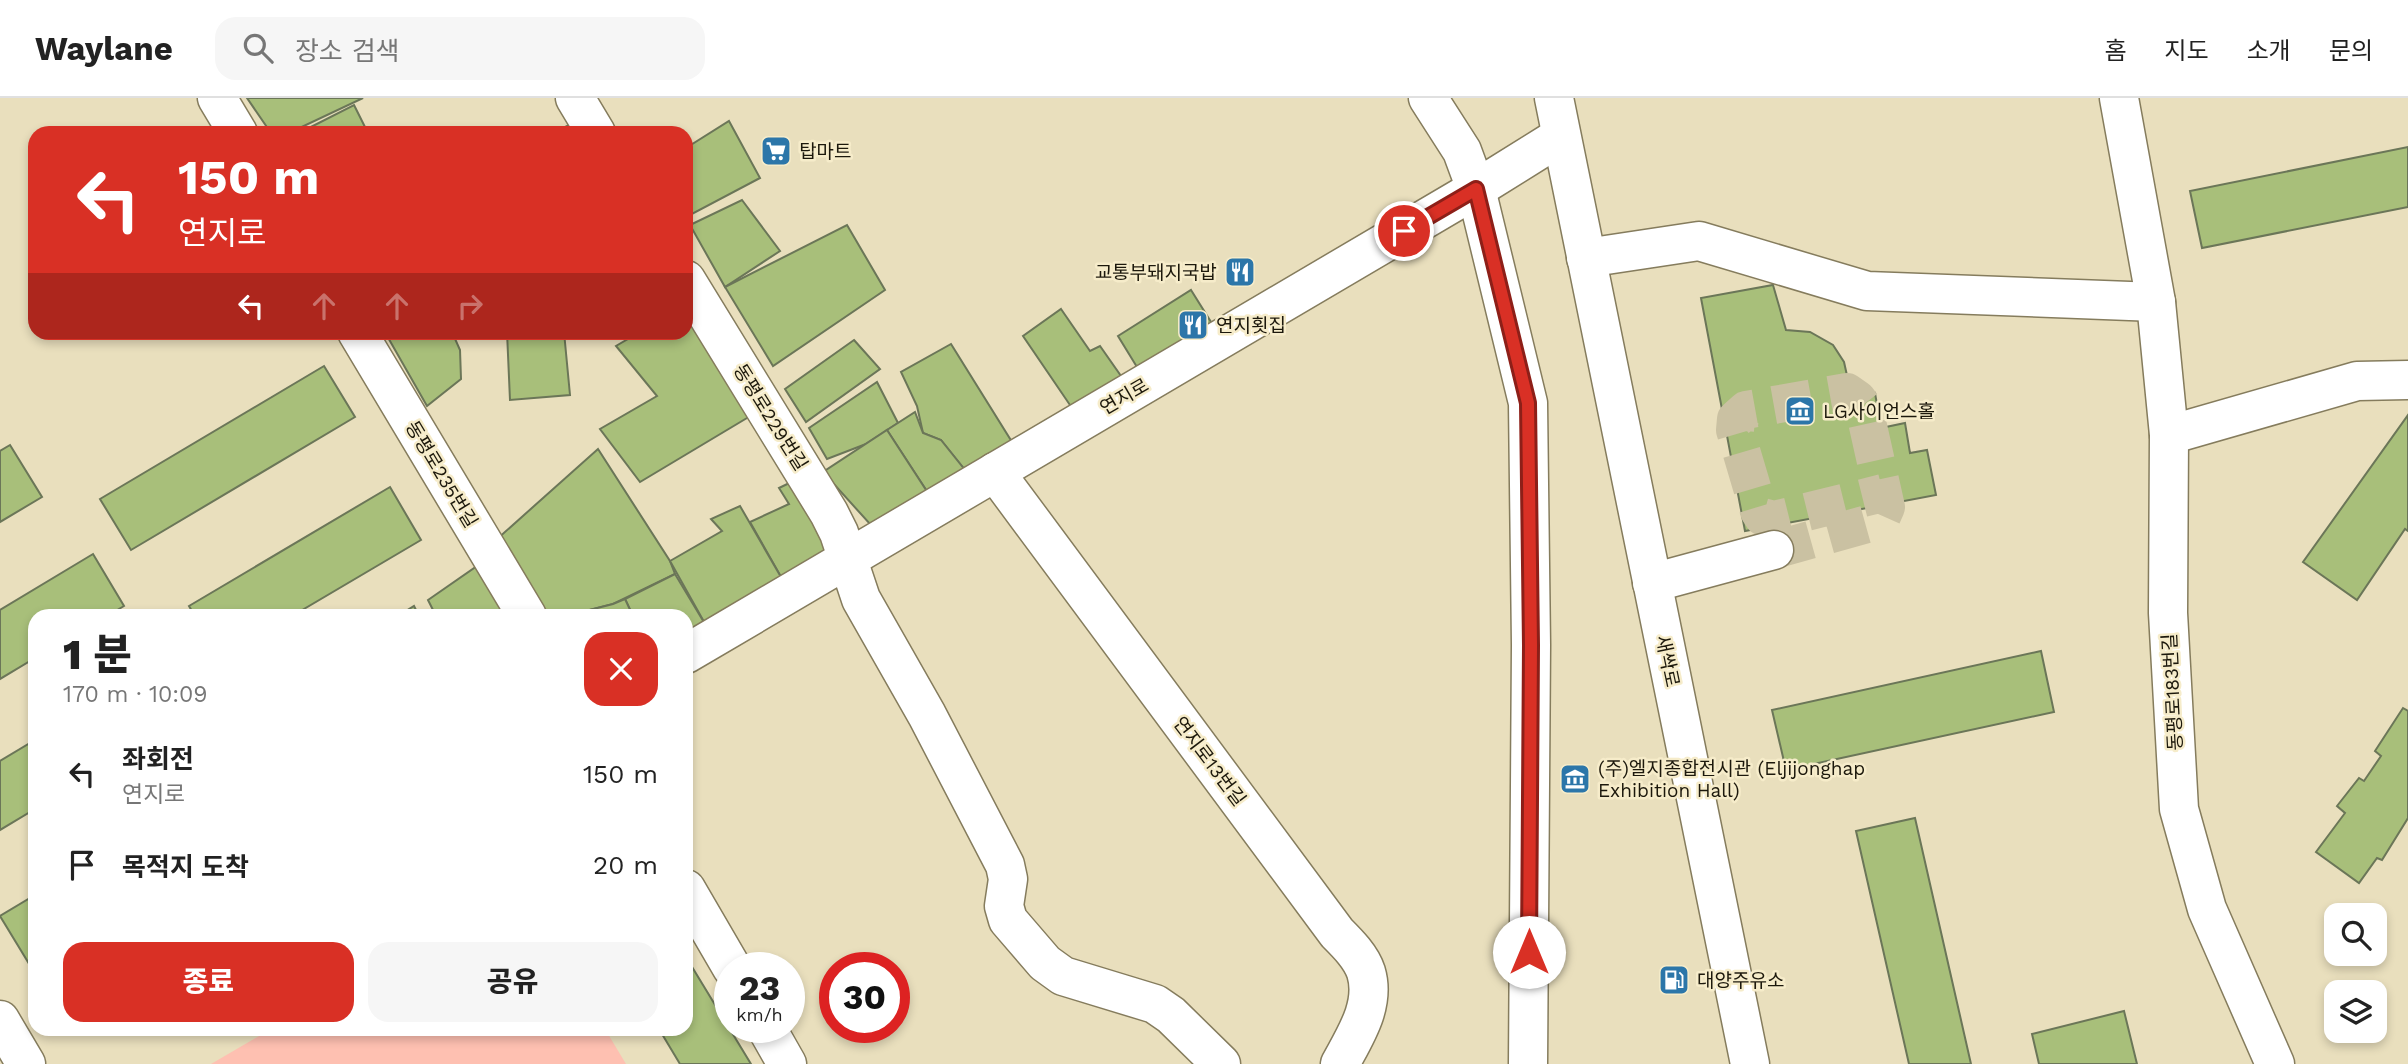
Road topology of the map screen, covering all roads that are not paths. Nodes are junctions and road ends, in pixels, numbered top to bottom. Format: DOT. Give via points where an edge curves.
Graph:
graph roads {
  1 [pos="217,98"];
  2 [pos="575,98"];
  3 [pos="1428,98"];
  4 [pos="1553,98"];
  5 [pos="2119,98"];
  6 [pos="234,126"];
  7 [pos="592,126"];
  8 [pos="1561,136"];
  9 [pos="1476,189"];
  10 [pos="1586,258"];
  11 [pos="693,291"];
  12 [pos="2157,302"];
  13 [pos="362,340"];
  14 [pos="2408,380"];
  15 [pos="2169,435"];
  16 [pos="995,472"];
  17 [pos="1774,550"];
  18 [pos="847,559"];
  19 [pos="1652,583"];
  20 [pos="523,609"];
  21 [pos="693,650"];
  22 [pos="693,900"];
  23 [pos="723,952"];
  24 [pos="10,1024"];
  25 [pos="775,1043"];
  26 [pos="26,1064"];
  27 [pos="787,1064"];
  28 [pos="1221,1064"];
  29 [pos="1340,1064"];
  30 [pos="1528,1064"];
  31 [pos="1750,1064"];
  32 [pos="2275,1064"];
  1 -- 6 [label="street"];
  2 -- 7 [label="street"];
  3 -- 9 [label="street" via="1462,151"];
  4 -- 8 [label="street, 새싹로"];
  5 -- 12 [label="street, 동평로183번길"];
  8 -- 9 [label="street, 연지로"];
  8 -- 10 [label="street, 새싹로"];
  9 -- 16 [label="street, 연지로"];
  9 -- 30 [label="street" via="1528,403"];
  10 -- 12 [label="street" via="1699,241 1867,291"];
  10 -- 19 [label="street, 새싹로"];
  11 -- 18 [label="street, 동평로229번길" via="829,513"];
  12 -- 15 [label="street, 동평로183번길"];
  13 -- 20 [label="street, 동평로235번길"];
  14 -- 15 [label="street" via="2357,380"];
  15 -- 32 [label="street, 동평로183번길" via="2168,612 2179,809 2207,909"];
  16 -- 18 [label="street, 연지로"];
  16 -- 29 [label="street, 연지로13번길" via="1357,956 1366,972 1368,993 1364,1018"];
  17 -- 19 [label="street"];
  18 -- 21 [label="street, 연지로"];
  18 -- 28 [label="street, 동평로229번길" via="861,599 1005,865 1007,920 1045,963 1063,976 1155,1004"];
  19 -- 31 [label="street, 새싹로"];
  22 -- 23 [label="street"];
  24 -- 26 [label="street"];
  25 -- 27 [label="street"];
}
